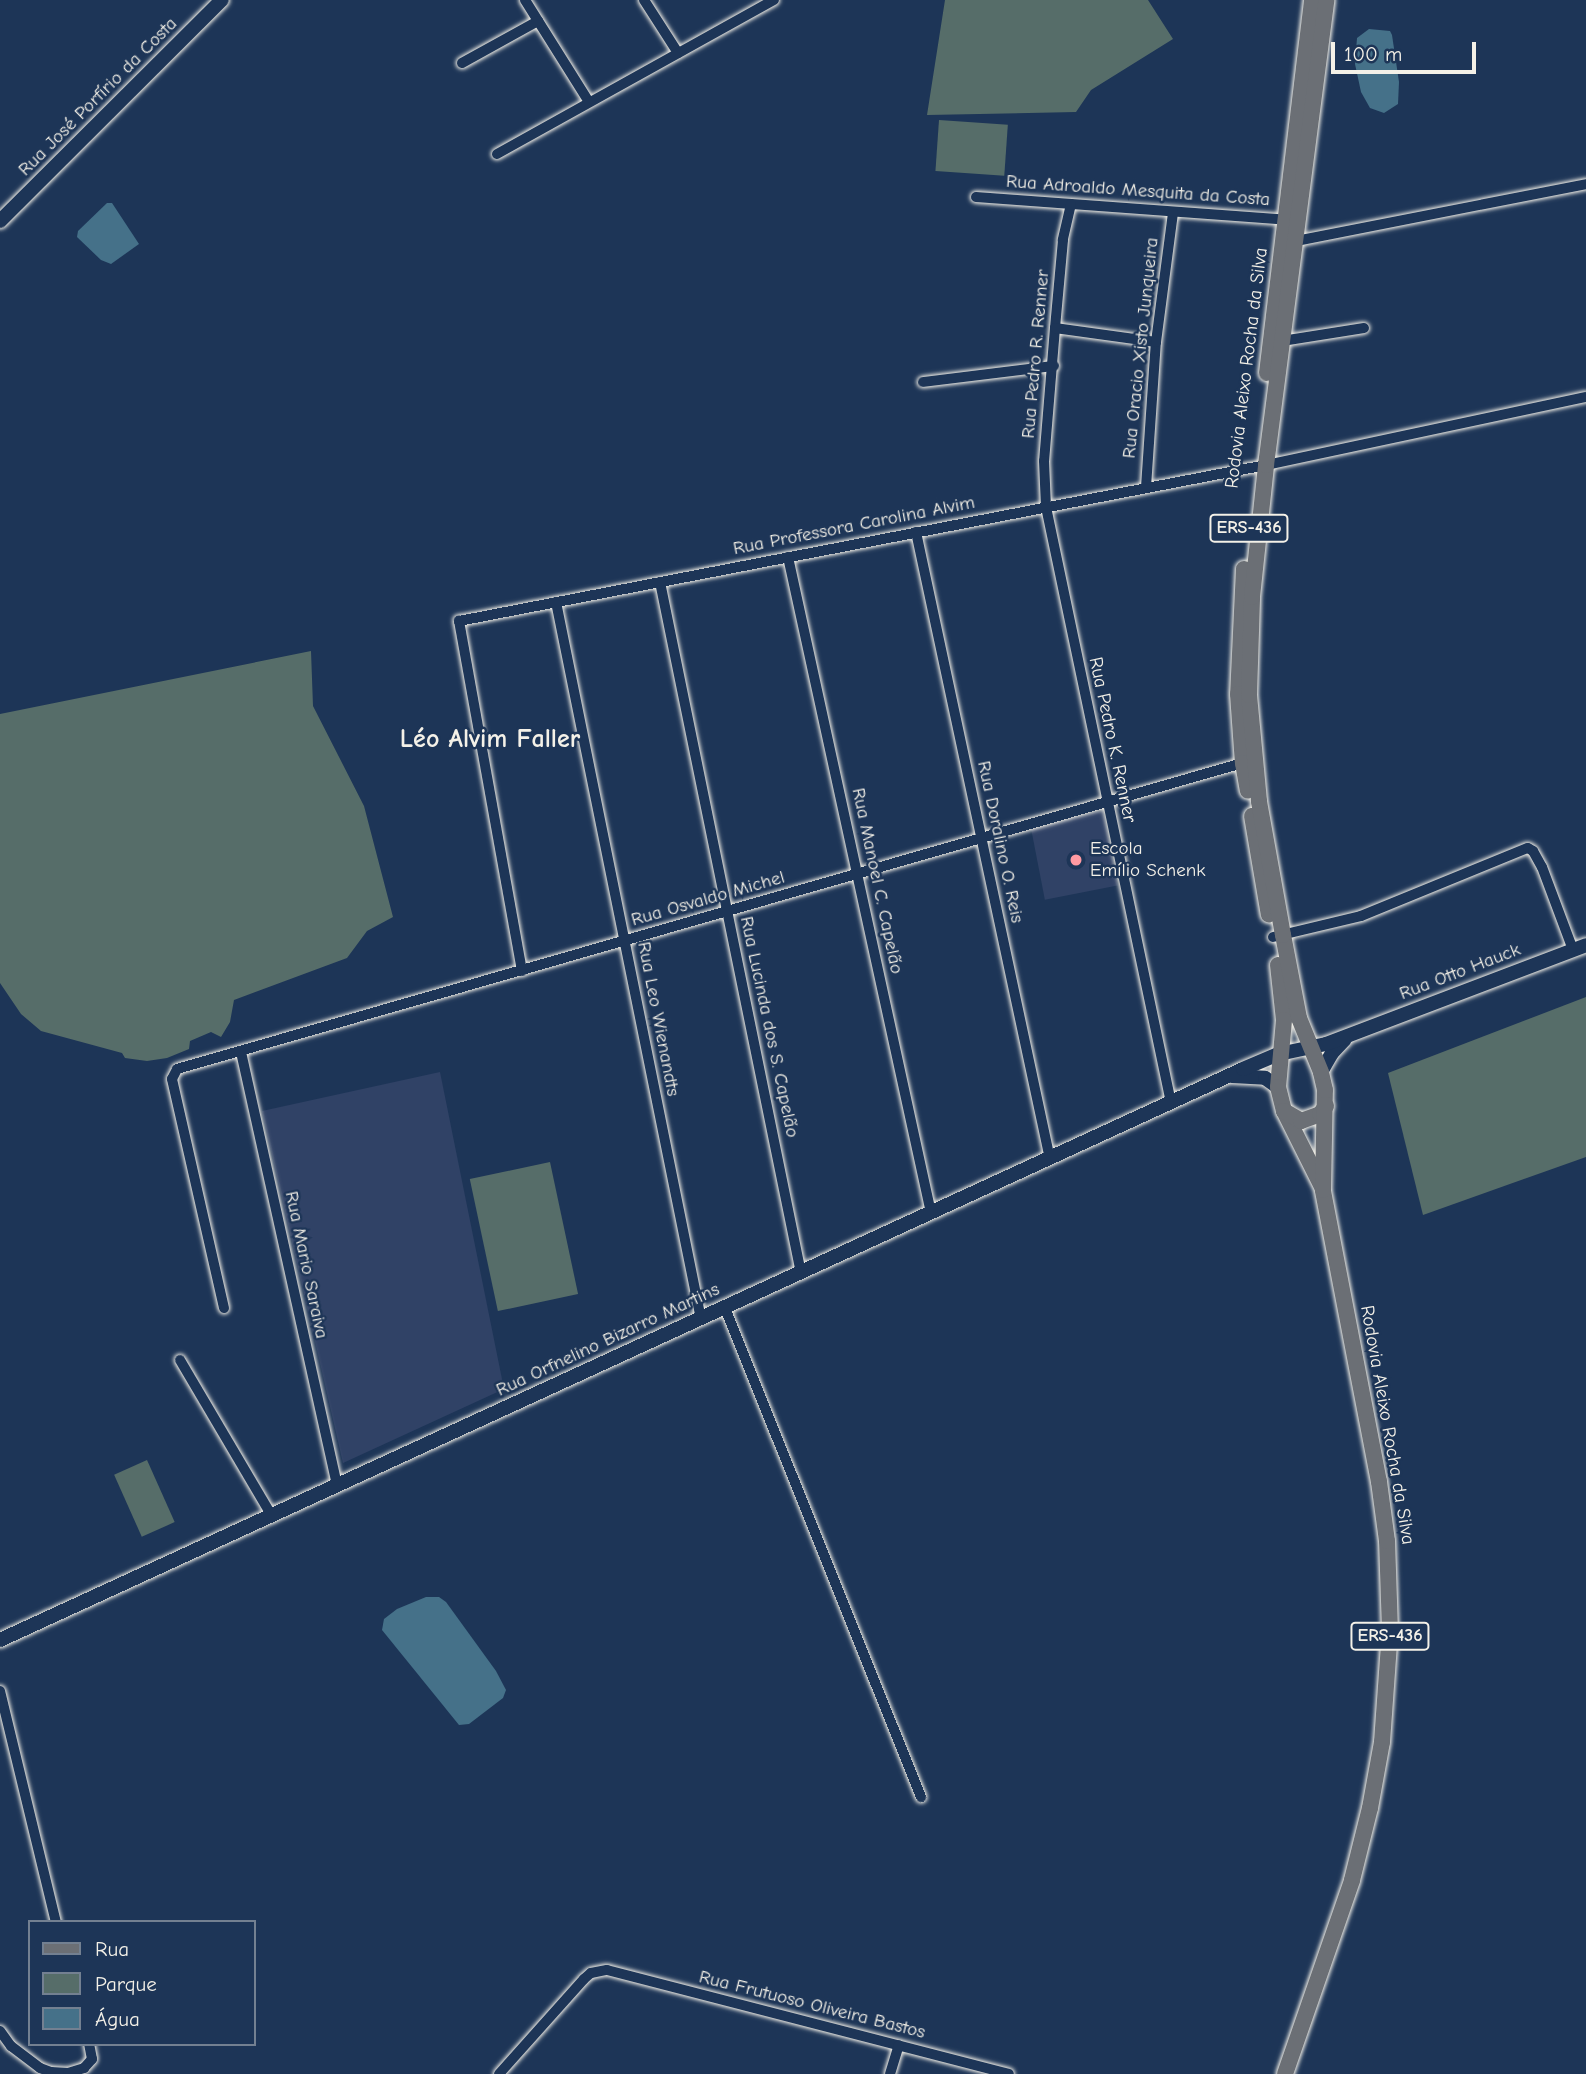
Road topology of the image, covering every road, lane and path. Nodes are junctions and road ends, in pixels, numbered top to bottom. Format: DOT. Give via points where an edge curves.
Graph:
graph roads {
  1 [pos="222,0"];
  2 [pos="525,0"];
  3 [pos="644,0"];
  4 [pos="774,0"];
  5 [pos="1312,0"];
  6 [pos="1326,0"];
  7 [pos="538,20"];
  8 [pos="678,53"];
  9 [pos="462,63"];
  10 [pos="589,102"];
  11 [pos="497,154"];
  12 [pos="1586,184"];
  13 [pos="975,197"];
  14 [pos="1071,204"];
  15 [pos="1173,212"];
  16 [pos="1292,220"];
  17 [pos="0,222"];
  18 [pos="1289,242"];
  19 [pos="1055,328"];
  20 [pos="1364,328"];
  21 [pos="1282,341"];
  22 [pos="1156,342"];
  23 [pos="1054,366"];
  24 [pos="923,382"];
  25 [pos="1586,397"];
  26 [pos="1261,466"];
  27 [pos="1146,487"];
  28 [pos="1046,507"];
  29 [pos="916,532"];
  30 [pos="788,557"];
  31 [pos="660,582"];
  32 [pos="556,602"];
  33 [pos="1248,762"];
  34 [pos="1108,802"];
  35 [pos="981,839"];
  36 [pos="858,874"];
  37 [pos="727,912"];
  38 [pos="1278,936"];
  39 [pos="625,942"];
  40 [pos="1580,947"];
  41 [pos="522,971"];
  42 [pos="1349,1036"];
  43 [pos="1309,1048"];
  44 [pos="241,1052"];
  45 [pos="1279,1054"];
  46 [pos="1321,1072"];
  47 [pos="1231,1076"];
  48 [pos="1278,1087"];
  49 [pos="1171,1103"];
  50 [pos="1326,1107"];
  51 [pos="1284,1111"];
  52 [pos="1049,1159"];
  53 [pos="1323,1189"];
  54 [pos="931,1213"];
  55 [pos="801,1273"];
  56 [pos="224,1308"];
  57 [pos="724,1308"];
  58 [pos="701,1319"];
  59 [pos="180,1360"];
  60 [pos="337,1486"];
  61 [pos="272,1516"];
  62 [pos="0,1640"];
  63 [pos="0,1691"];
  64 [pos="921,1797"];
  65 [pos="55,1920"];
  66 [pos="0,2031"];
  67 [pos="899,2045"];
  68 [pos="89,2046"];
  69 [pos="499,2074"];
  70 [pos="890,2074"];
  71 [pos="1009,2074"];
  72 [pos="1284,2074"];
  1 -- 17 [label="street, Rua José Porfírio da Costa"];
  2 -- 7 [label="street"];
  3 -- 8 [label="street"];
  4 -- 8 [label="street"];
  5 -- 16 [label="main road, Rodovia Aleixo Rocha da Silva / ERS-436"];
  6 -- 16 [label="main road, Rodovia Aleixo Rocha da Silva / ERS-436"];
  7 -- 9 [label="street"];
  7 -- 10 [label="street"];
  8 -- 10 [label="street"];
  10 -- 11 [label="street"];
  12 -- 18 [label="street"];
  13 -- 14 [label="street, Rua Adroaldo Mesquita da Costa"];
  14 -- 15 [label="street, Rua Adroaldo Mesquita da Costa"];
  14 -- 19 [label="street, Rua Pedro R. Renner"];
  15 -- 16 [label="street, Rua Adroaldo Mesquita da Costa"];
  15 -- 22 [label="street, Rua Oracio Xisto Junqueira"];
  16 -- 18 [label="main road, Rodovia Aleixo Rocha da Silva / ERS-436"];
  18 -- 21 [label="main road, Rodovia Aleixo Rocha da Silva / ERS-436"];
  18 -- 26 [label="main road, Rodovia Aleixo Rocha da Silva / ERS-436"];
  19 -- 22 [label="street"];
  19 -- 23 [label="street, Rua Pedro R. Renner"];
  20 -- 21 [label="street"];
  21 -- 26 [label="main road, Rodovia Aleixo Rocha da Silva / ERS-436"];
  22 -- 27 [label="street, Rua Oracio Xisto Junqueira"];
  23 -- 24 [label="street"];
  23 -- 28 [label="street, Rua Pedro R. Renner" via="1044,461"];
  25 -- 26 [label="street, Rua Professora Carolina Alvim"];
  26 -- 27 [label="street, Rua Professora Carolina Alvim"];
  26 -- 33 [label="main road, Rodovia Aleixo Rocha da Silva / ERS-436" via="1241,594 1238,694"];
  27 -- 28 [label="street, Rua Professora Carolina Alvim"];
  28 -- 29 [label="street, Rua Professora Carolina Alvim"];
  28 -- 34 [label="street, Rua Pedro K. Renner"];
  29 -- 30 [label="street, Rua Professora Carolina Alvim"];
  29 -- 35 [label="street, Rua Doralino O. Reis"];
  30 -- 31 [label="street, Rua Professora Carolina Alvim"];
  30 -- 36 [label="street, Rua Manoel C. Capelão"];
  31 -- 32 [label="street, Rua Professora Carolina Alvim"];
  31 -- 37 [label="street, Rua Lucinda dos S. Capelão"];
  32 -- 39 [label="street, Rua Leo Wienandts"];
  32 -- 41 [label="street, Rua Professora Carolina Alvim" via="458,621"];
  33 -- 34 [label="street, Rua Osvaldo Michel"];
  33 -- 38 [label="main road, Rodovia Aleixo Rocha da Silva / ERS-436"];
  34 -- 35 [label="street, Rua Osvaldo Michel"];
  34 -- 49 [label="street, Rua Pedro K. Renner"];
  35 -- 36 [label="street, Rua Osvaldo Michel"];
  35 -- 52 [label="street, Rua Doralino O. Reis"];
  36 -- 37 [label="street, Rua Osvaldo Michel"];
  36 -- 54 [label="street, Rua Manoel C. Capelão"];
  37 -- 39 [label="street, Rua Osvaldo Michel"];
  37 -- 55 [label="street, Rua Lucinda dos S. Capelão"];
  38 -- 40 [label="street" via="1361,916 1524,849 1533,851"];
  38 -- 43 [label="main road, Rodovia Aleixo Rocha da Silva / ERS-436"];
  38 -- 45 [label="main road, Rodovia Aleixo Rocha da Silva / ERS-436" via="1284,1020"];
  39 -- 41 [label="street, Rua Osvaldo Michel"];
  39 -- 58 [label="street, Rua Leo Wienandts"];
  40 -- 42 [label="street, Rua Otto Hauck"];
  41 -- 44 [label="street, Rua Osvaldo Michel"];
  42 -- 43 [label="street, Rua Orfnelino Bizarro Martins"];
  42 -- 46 [label="street"];
  43 -- 45 [label="street, Rua Orfnelino Bizarro Martins"];
  43 -- 46 [label="main road, Rodovia Aleixo Rocha da Silva / ERS-436"];
  44 -- 56 [label="street, Rua Osvaldo Michel" via="172,1073"];
  44 -- 60 [label="street, Rua Mario Saraiva"];
  45 -- 47 [label="street, Rua Orfnelino Bizarro Martins"];
  45 -- 48 [label="main road, Rodovia Aleixo Rocha da Silva / ERS-436"];
  46 -- 50 [label="main road, Rodovia Aleixo Rocha da Silva / ERS-436"];
  47 -- 48 [label="street, Rua Orfnelino Bizarro Martins" via="1265,1078"];
  47 -- 49 [label="street, Rua Orfnelino Bizarro Martins"];
  48 -- 51 [label="main road, Rodovia Aleixo Rocha da Silva / ERS-436"];
  49 -- 52 [label="street, Rua Orfnelino Bizarro Martins"];
  50 -- 51 [label="main road" via="1301,1121"];
  50 -- 53 [label="main road, Rodovia Aleixo Rocha da Silva / ERS-436"];
  51 -- 53 [label="main road, Rodovia Aleixo Rocha da Silva / ERS-436"];
  52 -- 54 [label="street, Rua Orfnelino Bizarro Martins"];
  53 -- 72 [label="main road, Rodovia Aleixo Rocha da Silva / ERS-436" via="1379,1482 1391,1631 1383,1731 1370,1808 1352,1880"];
  54 -- 55 [label="street, Rua Orfnelino Bizarro Martins"];
  55 -- 57 [label="street, Rua Orfnelino Bizarro Martins"];
  57 -- 58 [label="street, Rua Orfnelino Bizarro Martins"];
  57 -- 64 [label="street"];
  58 -- 60 [label="street, Rua Orfnelino Bizarro Martins"];
  59 -- 61 [label="street"];
  60 -- 61 [label="street, Rua Orfnelino Bizarro Martins"];
  61 -- 62 [label="street, Rua Orfnelino Bizarro Martins"];
  63 -- 65 [label="street"];
  66 -- 68 [label="street" via="11,2046 51,2071 85,2068 92,2059"];
  67 -- 69 [label="street, Rua Frutuoso Oliveira Bastos" via="607,1970 584,1979"];
  67 -- 70 [label="street"];
  67 -- 71 [label="street, Rua Frutuoso Oliveira Bastos"];
}
